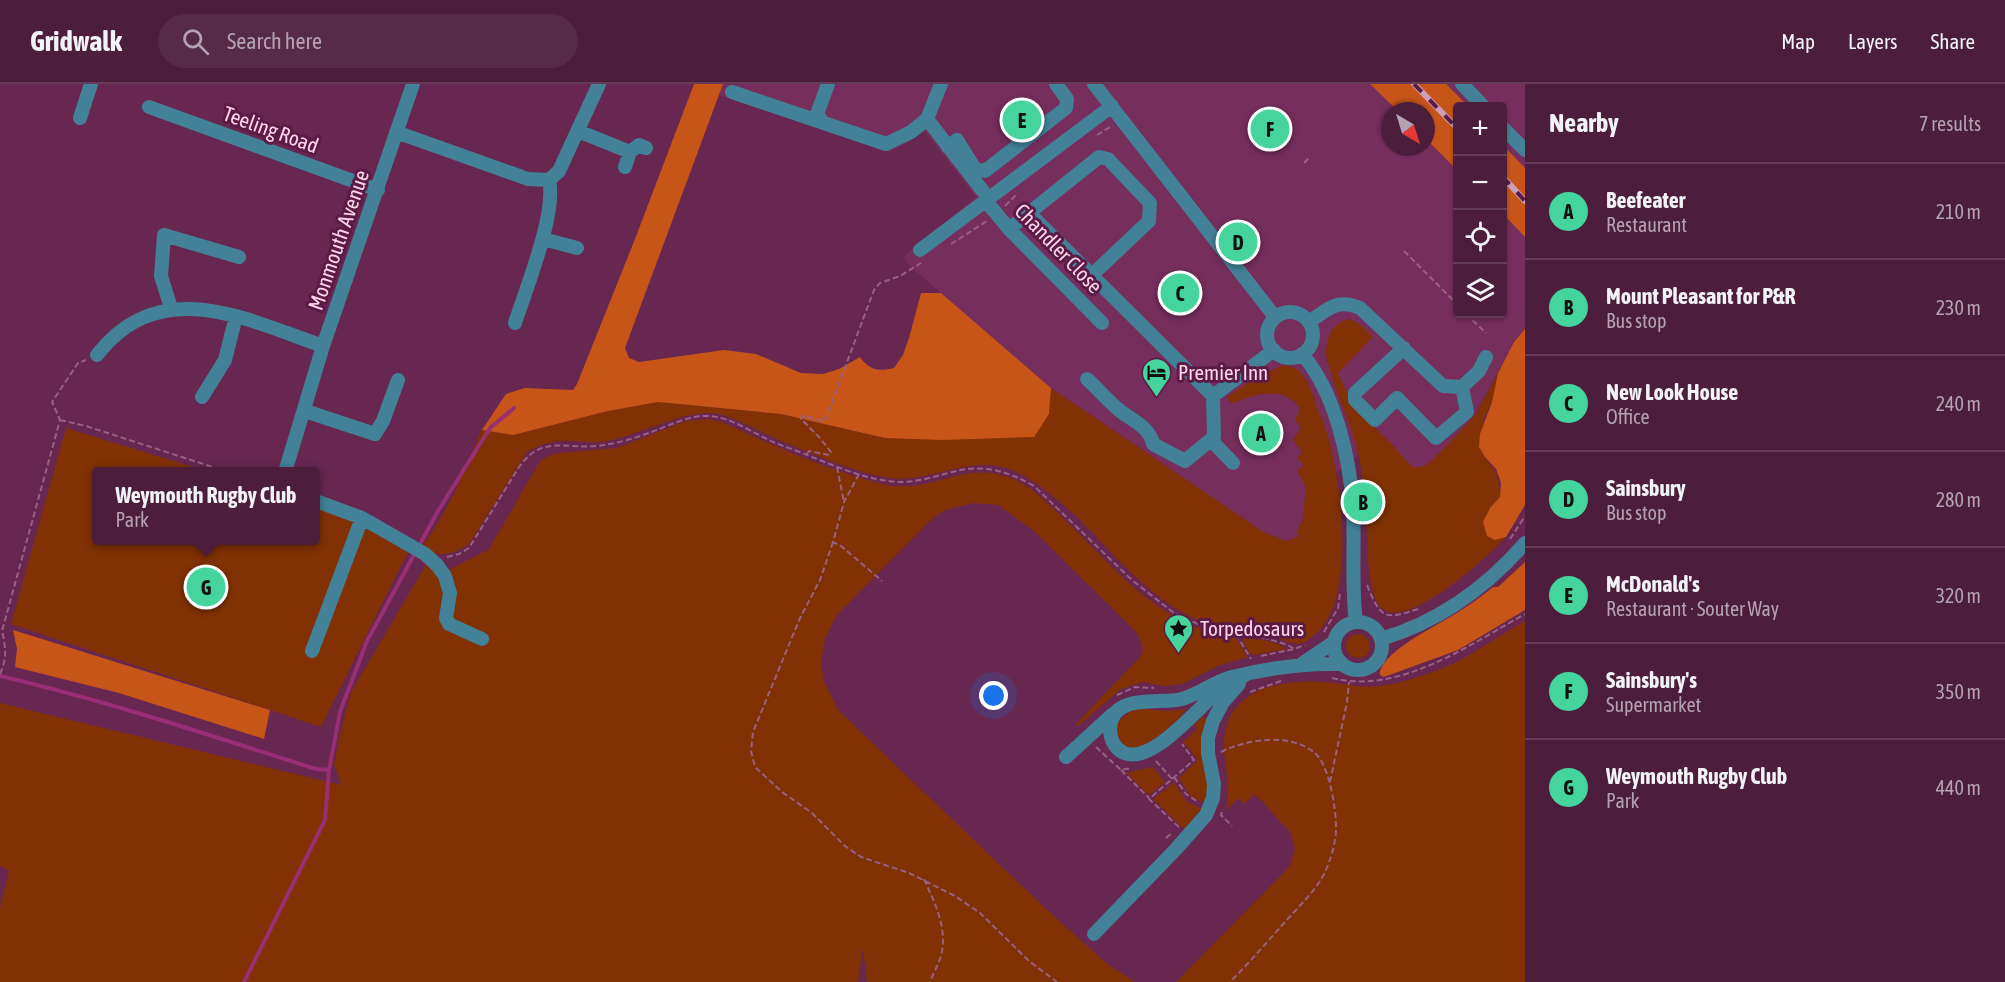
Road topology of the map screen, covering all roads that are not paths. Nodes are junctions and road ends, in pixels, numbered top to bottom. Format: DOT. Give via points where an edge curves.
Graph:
graph roads {
  1 [pos="91,84"];
  2 [pos="413,84"];
  3 [pos="599,84"];
  4 [pos="828,84"];
  5 [pos="941,84"];
  6 [pos="1056,84"];
  7 [pos="1094,84"];
  8 [pos="1461,84"];
  9 [pos="732,92"];
  10 [pos="1479,102"];
  11 [pos="1112,106"];
  12 [pos="150,107"];
  13 [pos="80,118"];
  14 [pos="927,119"];
  15 [pos="823,123"];
  16 [pos="578,131"];
  17 [pos="1507,131"];
  18 [pos="396,132"];
  19 [pos="952,143"];
  20 [pos="646,148"];
  21 [pos="1525,150"];
  22 [pos="630,152"];
  23 [pos="625,167"];
  24 [pos="549,180"];
  25 [pos="378,190"];
  26 [pos="988,200"];
  27 [pos="1029,213"];
  28 [pos="1009,229"];
  29 [pos="543,239"];
  30 [pos="577,248"];
  31 [pos="922,255"];
  32 [pos="239,257"];
  33 [pos="1092,275"];
  34 [pos="171,308"];
  35 [pos="236,316"];
  36 [pos="1275,317"];
  37 [pos="1102,322"];
  38 [pos="1309,322"];
  39 [pos="515,323"];
  40 [pos="323,346"];
  41 [pos="1404,348"];
  42 [pos="1274,350"];
  43 [pos="1302,354"];
  44 [pos="97,355"];
  45 [pos="1486,357"];
  46 [pos="1087,379"];
  47 [pos="398,380"];
  48 [pos="1462,387"];
  49 [pos="1213,396"];
  50 [pos="202,397"];
  51 [pos="305,411"];
  52 [pos="1211,440"];
  53 [pos="1233,463"];
  54 [pos="286,467"];
  55 [pos="320,503"];
  56 [pos="362,518"];
  57 [pos="1525,543"];
  58 [pos="1356,622"];
  59 [pos="482,639"];
  60 [pos="1381,639"];
  61 [pos="1334,642"];
  62 [pos="312,651"];
  63 [pos="1303,663"];
  64 [pos="1341,664"];
  65 [pos="1245,675"];
  66 [pos="1116,712"];
  67 [pos="1070,754"];
  68 [pos="1094,934"];
  1 -- 13 [label="street"];
  2 -- 18 [label="street, Monmouth Avenue"];
  3 -- 16 [label="street"];
  4 -- 15 [label="street" via="817,114"];
  5 -- 14 [label="street"];
  6 -- 19 [label="street" via="1067,99 1066,108 985,171 975,169"];
  7 -- 11 [label="street"];
  8 -- 10 [label="street"];
  9 -- 15 [label="street"];
  11 -- 26 [label="street"];
  11 -- 36 [label="street"];
  12 -- 25 [label="street, Teeling Road"];
  14 -- 15 [label="street" via="886,144"];
  14 -- 19 [label="street"];
  16 -- 22 [label="street"];
  16 -- 24 [label="street" via="559,171"];
  17 -- 21 [label="street"];
  18 -- 24 [label="street" via="528,179"];
  18 -- 25 [label="street, Monmouth Avenue"];
  19 -- 26 [label="street, Chandler Close"];
  20 -- 22 [label="street" via="639,145"];
  22 -- 23 [label="street"];
  24 -- 29 [label="street" via="552,190"];
  25 -- 40 [label="street, Monmouth Avenue"];
  26 -- 28 [label="street, Chandler Close"];
  26 -- 31 [label="street"];
  27 -- 28 [label="street"];
  27 -- 33 [label="street"];
  27 -- 33 [label="street" via="1099,157 1108,159 1150,203 1149,221"];
  28 -- 37 [label="street, Chandler Close"];
  29 -- 30 [label="street"];
  29 -- 39 [label="street"];
  32 -- 34 [label="street" via="164,235 161,276"];
  33 -- 49 [label="street"];
  34 -- 35 [label="street" via="208,309"];
  34 -- 44 [label="street" via="137,319 115,334"];
  35 -- 40 [label="street"];
  35 -- 50 [label="street" via="225,360"];
  36 -- 38 [label="street" via="1285,312 1299,313"];
  36 -- 42 [label="street" via="1267,335"];
  38 -- 41 [label="street" via="1332,306 1353,305"];
  38 -- 43 [label="street" via="1312,342"];
  40 -- 51 [label="street, Monmouth Avenue"];
  41 -- 48 [label="street" via="1443,386"];
  41 -- 48 [label="street" via="1355,393 1355,400 1375,420 1397,398 1436,438 1467,412"];
  42 -- 43 [label="street" via="1285,357"];
  42 -- 49 [label="street"];
  43 -- 58 [label="street" via="1313,366 1325,391 1343,443 1353,506"];
  45 -- 48 [label="street" via="1479,371"];
  46 -- 52 [label="street" via="1152,437 1153,444 1179,460 1188,460"];
  47 -- 51 [label="street" via="375,434"];
  49 -- 52 [label="street"];
  51 -- 54 [label="street, Monmouth Avenue"];
  52 -- 53 [label="street"];
  55 -- 56 [label="street"];
  56 -- 59 [label="street" via="437,565 450,593 446,618 449,624"];
  56 -- 62 [label="street"];
  57 -- 60 [label="street" via="1465,599 1423,623"];
  58 -- 60 [label="street" via="1372,626"];
  58 -- 61 [label="street" via="1342,628"];
  60 -- 64 [label="street" via="1380,655 1370,667 1355,670"];
  61 -- 63 [label="street"];
  61 -- 64 [label="street"];
  63 -- 64 [label="street"];
  63 -- 65 [label="street"];
  65 -- 66 [label="street" via="1231,677 1180,700 1133,702"];
  65 -- 66 [label="street" via="1216,693 1171,734 1141,754 1126,754 1114,744 1110,726"];
  65 -- 68 [label="street" via="1223,702 1208,738 1213,798 1218,809"];
  66 -- 67 [label="street"];
}
